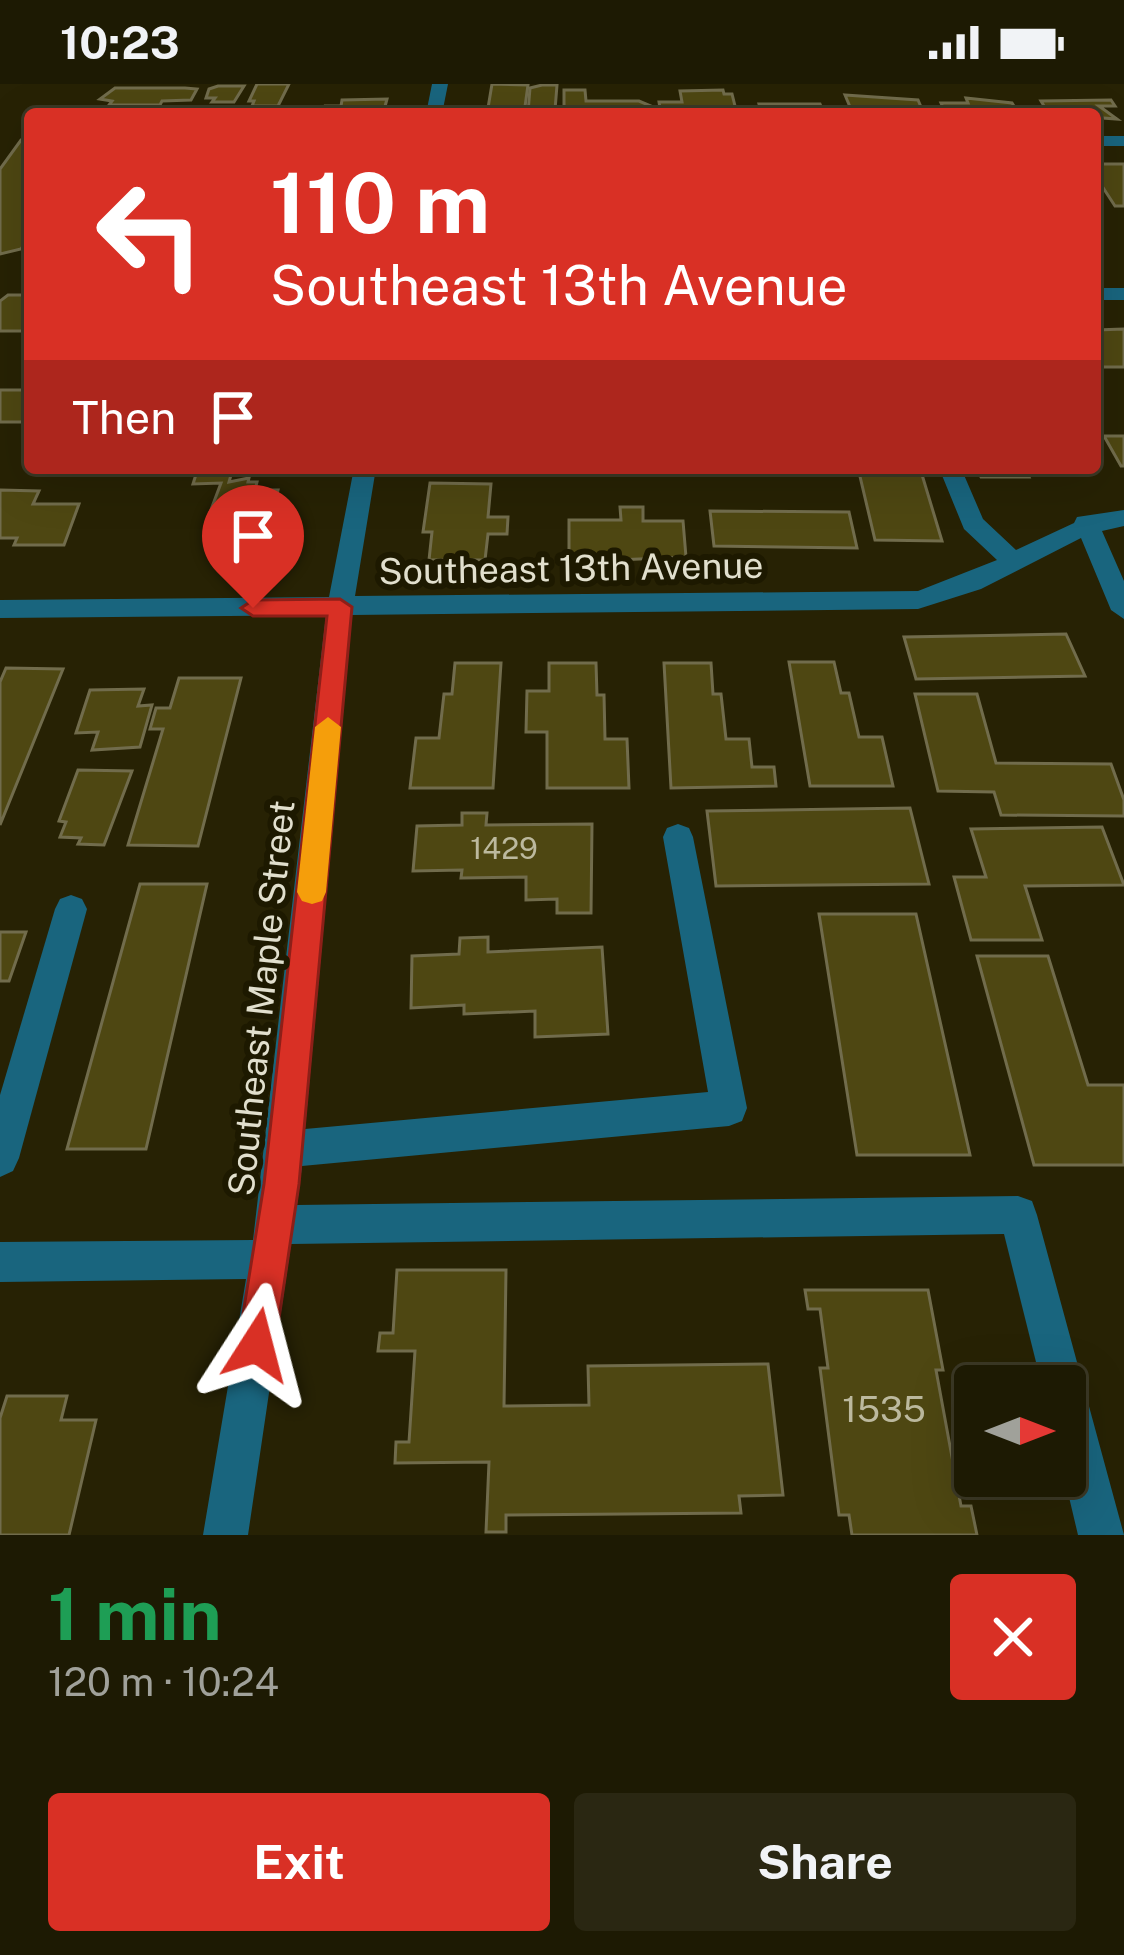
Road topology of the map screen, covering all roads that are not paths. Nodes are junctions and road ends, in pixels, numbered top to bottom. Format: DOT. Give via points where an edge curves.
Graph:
graph roads {
  1 [pos="364,474"];
  2 [pos="952,474"];
  3 [pos="1124,518"];
  4 [pos="1087,524"];
  5 [pos="1015,562"];
  6 [pos="340,607"];
  7 [pos="0,609"];
  8 [pos="1124,610"];
  9 [pos="677,837"];
  10 [pos="71,909"];
  11 [pos="285,1149"];
  12 [pos="0,1158"];
  13 [pos="273,1242"];
  14 [pos="0,1262"];
  15 [pos="1057,1365"];
  16 [pos="1086,1477"];
  17 [pos="225,1535"];
  18 [pos="1101,1535"];
  1 -- 6 [label="street, Southeast Maple Street"];
  2 -- 5 [label="street" via="973,524"];
  3 -- 4 [label="street, Southeast 13th Avenue"];
  4 -- 5 [label="street, Southeast 13th Avenue"];
  4 -- 8 [label="street"];
  5 -- 6 [label="street, Southeast 13th Avenue" via="918,600"];
  6 -- 7 [label="street, Southeast 13th Avenue"];
  6 -- 11 [label="street, Southeast Maple Street"];
  9 -- 11 [label="street" via="729,1108"];
  10 -- 12 [label="street"];
  11 -- 13 [label="street, Southeast Maple Street"];
  13 -- 14 [label="street"];
  13 -- 15 [label="street" via="1018,1215"];
  13 -- 17 [label="street, Southeast Maple Street"];
  16 -- 18 [label="street"];
}
